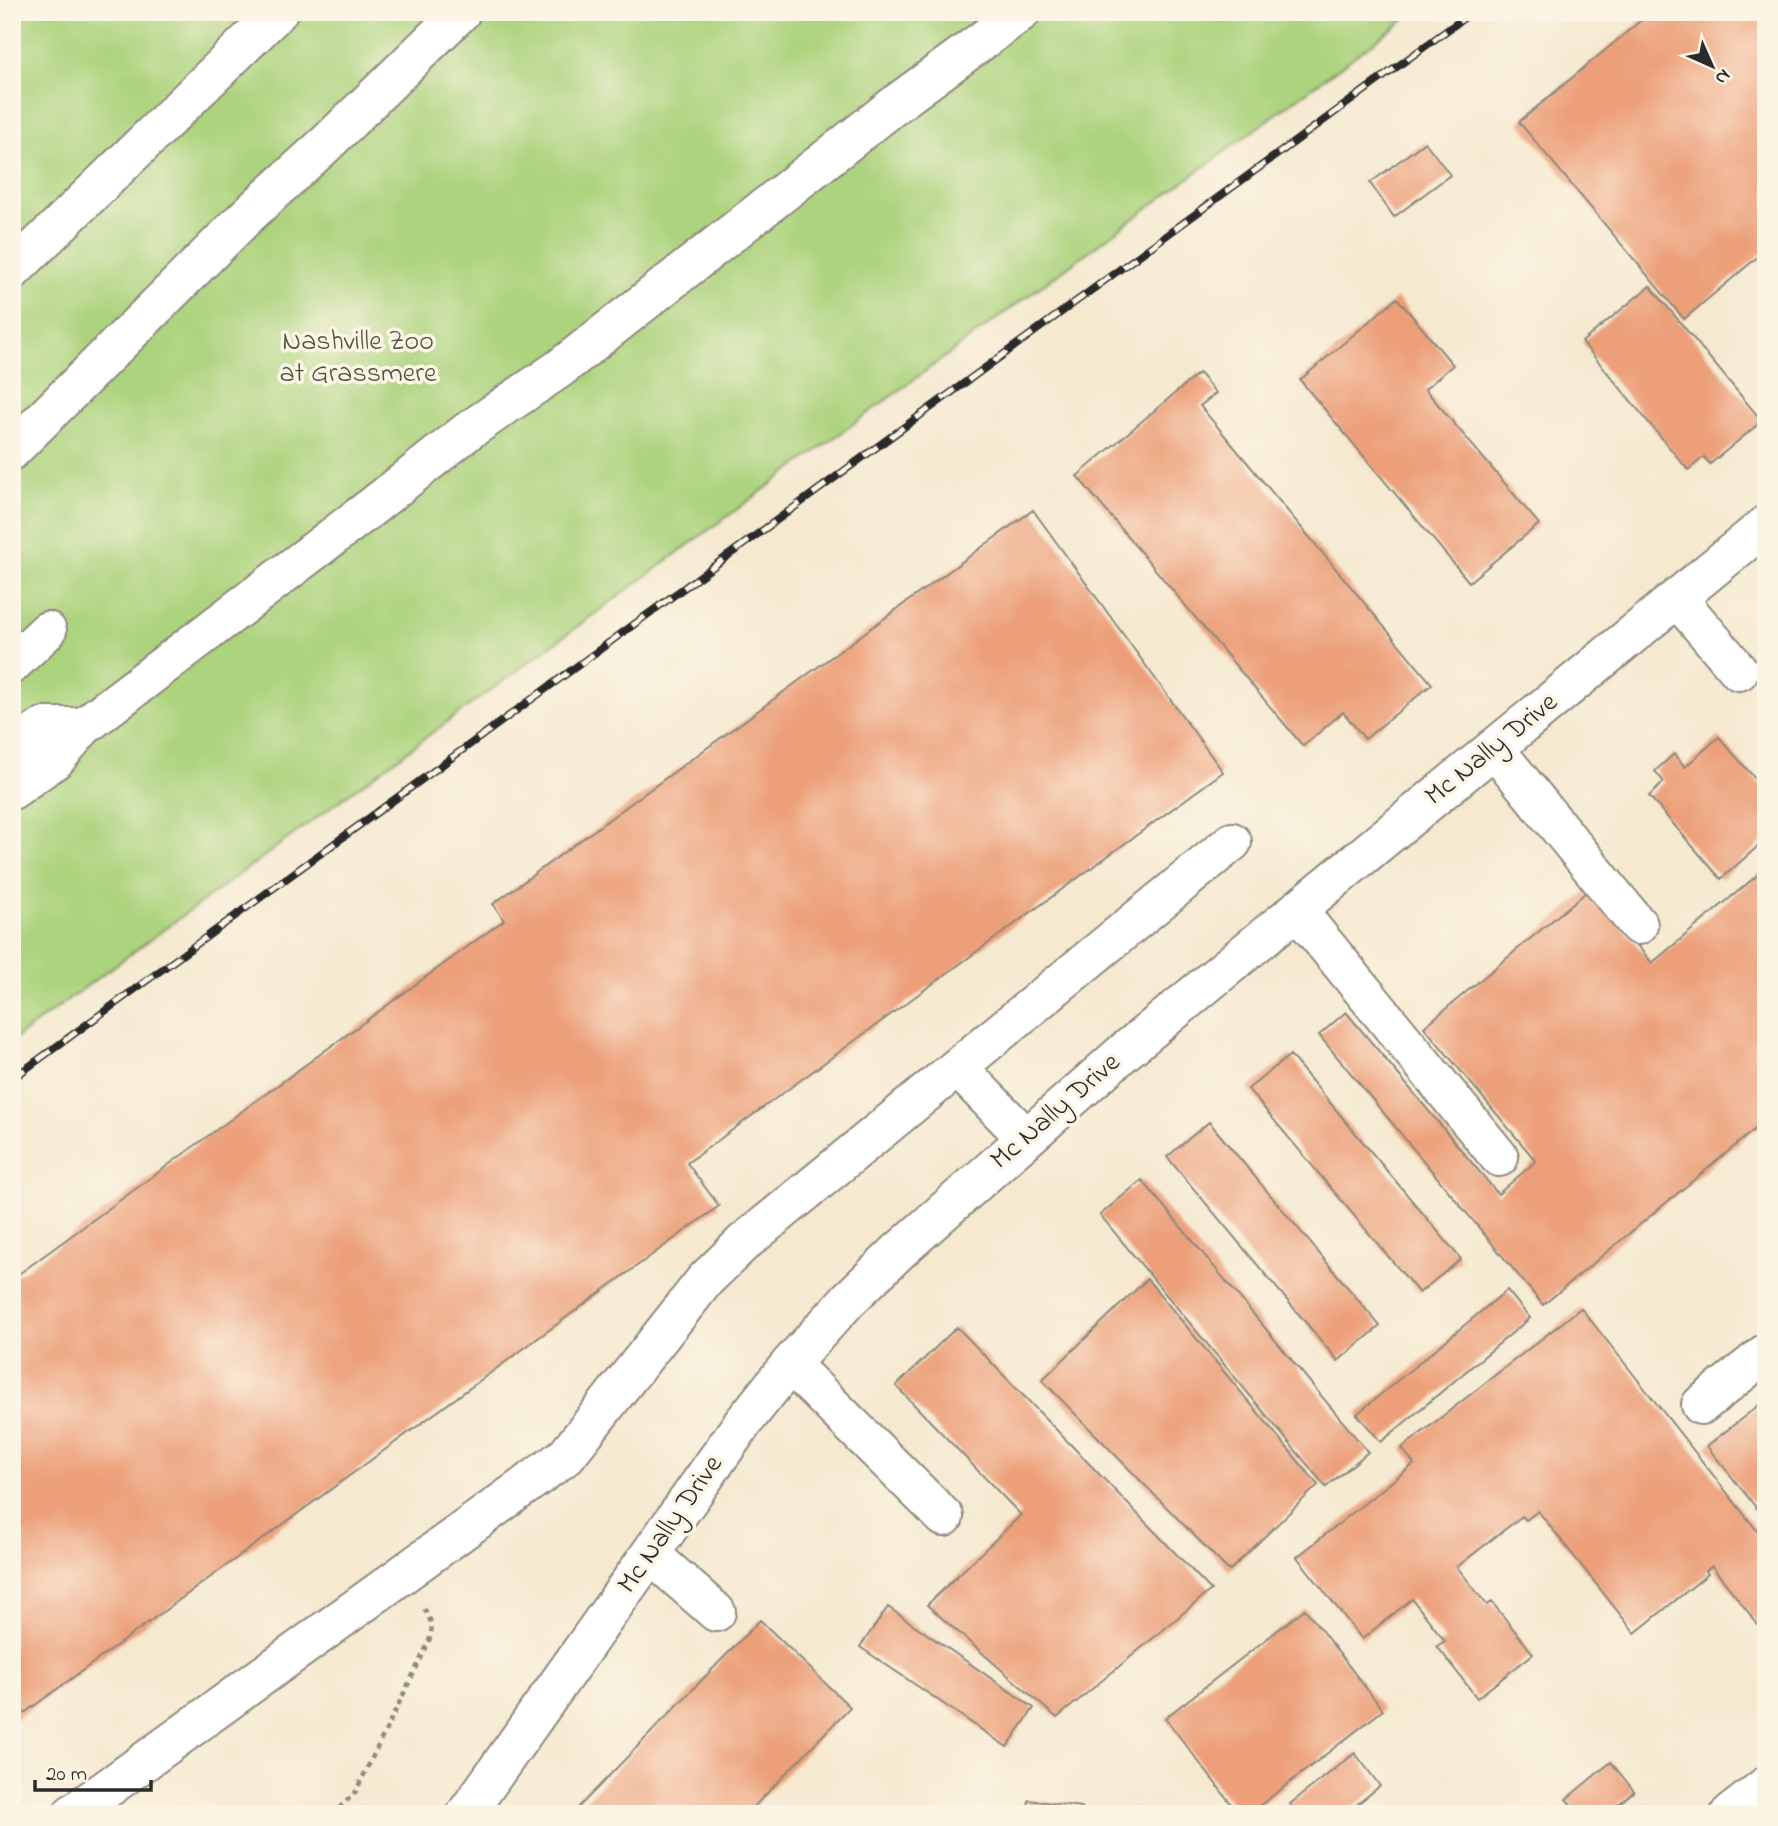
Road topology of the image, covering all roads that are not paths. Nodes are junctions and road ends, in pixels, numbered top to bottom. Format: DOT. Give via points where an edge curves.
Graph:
graph roads {
  1 [pos="278,12"];
  2 [pos="461,12"];
  3 [pos="1021,12"];
  4 [pos="12,271"];
  5 [pos="12,450"];
  6 [pos="1766,525"];
  7 [pos="1677,598"];
  8 [pos="47,631"];
  9 [pos="12,664"];
  10 [pos="1738,671"];
  11 [pos="83,727"];
  12 [pos="1494,748"];
  13 [pos="12,750"];
  14 [pos="12,790"];
  15 [pos="1232,842"];
  16 [pos="1297,910"];
  17 [pos="1638,925"];
  18 [pos="958,1068"];
  19 [pos="1026,1138"];
  20 [pos="1499,1157"];
  21 [pos="1766,1353"];
  22 [pos="790,1364"];
  23 [pos="1701,1405"];
  24 [pos="944,1517"];
  25 [pos="650,1554"];
  26 [pos="716,1612"];
  27 [pos="1766,1786"];
  28 [pos="72,1814"];
  29 [pos="466,1814"];
  30 [pos="1730,1814"];
  1 -- 4 [label="street"];
  2 -- 5 [label="street"];
  3 -- 11 [label="street" via="559,369 468,431"];
  6 -- 7 [label="street, Mc Nally Drive"];
  7 -- 10 [label="street"];
  7 -- 12 [label="street, Mc Nally Drive"];
  8 -- 9 [label="street"];
  11 -- 13 [label="street" via="44,727"];
  11 -- 14 [label="street" via="56,759"];
  12 -- 16 [label="street, Mc Nally Drive"];
  12 -- 17 [label="street"];
  15 -- 18 [label="street"];
  16 -- 19 [label="street, Mc Nally Drive"];
  16 -- 20 [label="street"];
  18 -- 19 [label="street"];
  18 -- 28 [label="street" via="743,1243 705,1280 566,1456"];
  19 -- 22 [label="street, Mc Nally Drive" via="849,1299"];
  21 -- 23 [label="street"];
  22 -- 24 [label="street"];
  22 -- 25 [label="street, Mc Nally Drive"];
  25 -- 26 [label="street"];
  25 -- 29 [label="street, Mc Nally Drive"];
  27 -- 30 [label="street"];
}
